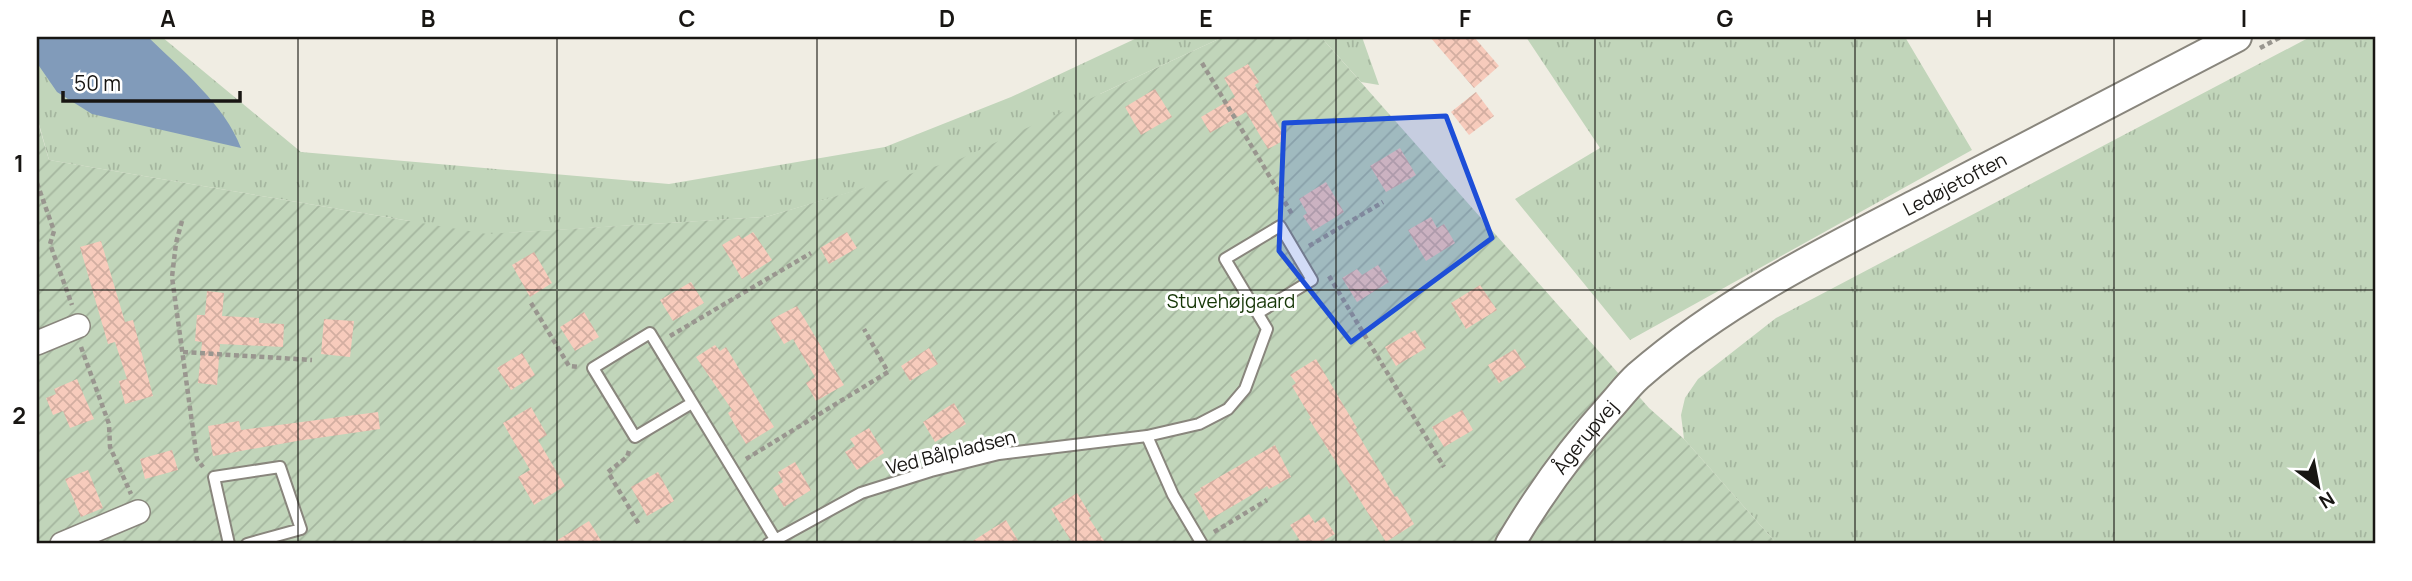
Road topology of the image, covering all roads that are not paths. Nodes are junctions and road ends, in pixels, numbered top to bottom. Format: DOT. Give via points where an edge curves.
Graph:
graph roads {
  1 [pos="2238,37"];
  2 [pos="1258,313"];
  3 [pos="78,326"];
  4 [pos="37,343"];
  5 [pos="1677,344"];
  6 [pos="692,403"];
  7 [pos="1147,436"];
  8 [pos="138,512"];
  9 [pos="1201,542"];
  10 [pos="774,543"];
  11 [pos="62,544"];
  12 [pos="229,544"];
  13 [pos="247,544"];
  14 [pos="1510,544"];
  1 -- 5 [label="street, Ledøjetoften" via="1823,252 1746,296"];
  2 -- 2 [label="lane, Ved Bålpladsen" via="1312,280 1280,226 1225,259"];
  2 -- 7 [label="lane, Ved Bålpladsen" via="1267,329 1245,389 1228,409 1199,424"];
  3 -- 4 [label="street"];
  5 -- 14 [label="street, Ågerupvej" via="1636,378 1582,438"];
  6 -- 6 [label="lane, Ved Bålpladsen" via="650,333 593,368 635,437"];
  6 -- 10 [label="lane, Ved Bålpladsen"];
  7 -- 9 [label="lane" via="1173,495"];
  7 -- 10 [label="lane, Ved Bålpladsen" via="999,454 931,471 861,493"];
  8 -- 11 [label="street"];
  12 -- 13 [label="lane" via="214,477 280,467 301,530"];
}
